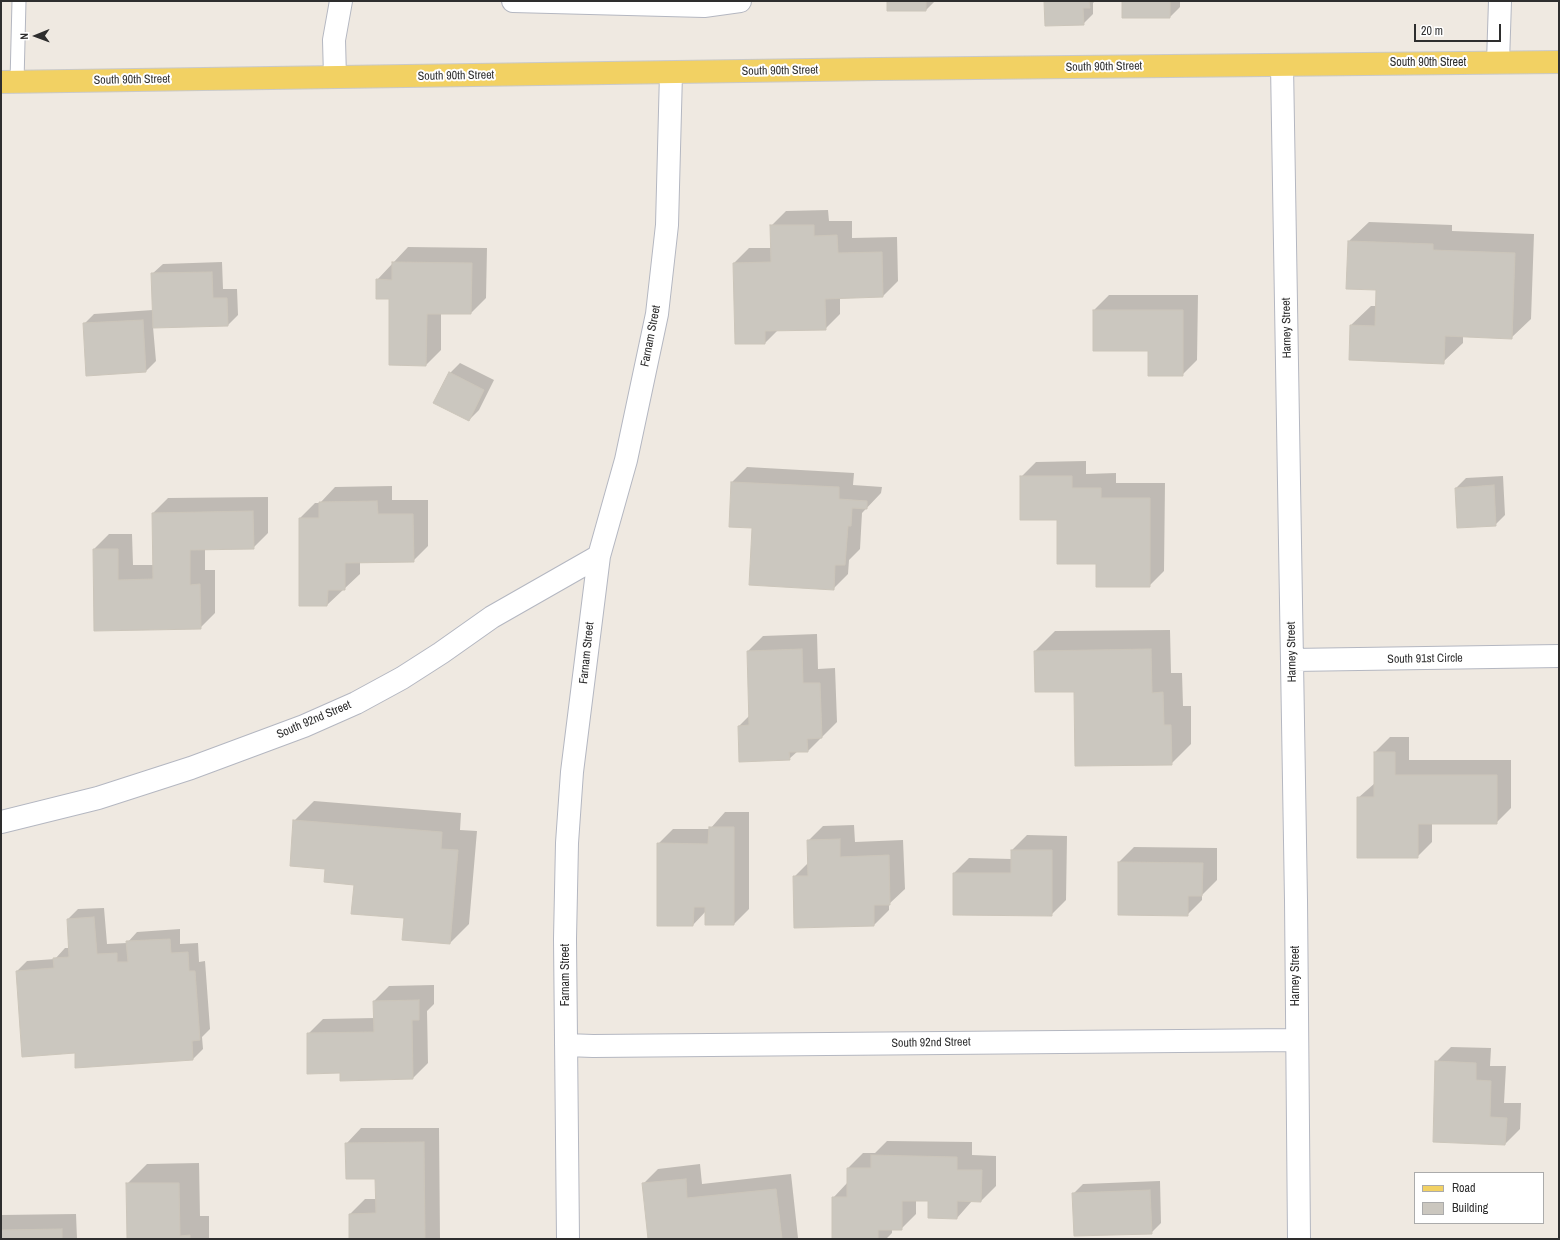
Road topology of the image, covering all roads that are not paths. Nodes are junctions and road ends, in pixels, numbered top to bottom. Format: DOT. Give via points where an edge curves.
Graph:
graph roads {
  1 [pos="19,1"];
  2 [pos="342,1"];
  3 [pos="513,1"];
  4 [pos="740,1"];
  5 [pos="1500,1"];
  6 [pos="1498,62"];
  7 [pos="1559,62"];
  8 [pos="1282,65"];
  9 [pos="671,73"];
  10 [pos="335,77"];
  11 [pos="9,82"];
  12 [pos="599,556"];
  13 [pos="1559,656"];
  14 [pos="1292,660"];
  15 [pos="1,822"];
  16 [pos="1296,1040"];
  17 [pos="566,1045"];
  18 [pos="568,1239"];
  19 [pos="1299,1239"];
  1 -- 11 [label="lane"];
  2 -- 10 [label="street" via="334,40"];
  3 -- 4 [label="street" via="704,6"];
  5 -- 6 [label="street"];
  6 -- 7 [label="main road, South 90th Street"];
  6 -- 8 [label="main road, South 90th Street"];
  8 -- 9 [label="main road, South 90th Street"];
  8 -- 14 [label="street, Harney Street"];
  9 -- 10 [label="main road, South 90th Street"];
  9 -- 12 [label="street, Farnam Street" via="667,225 657,314 626,460"];
  10 -- 11 [label="main road, South 90th Street"];
  12 -- 15 [label="street, South 92nd Street" via="492,617 402,678 356,703 304,726 191,768 98,798"];
  12 -- 17 [label="street, Farnam Street" via="572,772 567,843"];
  13 -- 14 [label="street, South 91st Circle"];
  14 -- 16 [label="street, Harney Street"];
  16 -- 17 [label="street, South 92nd Street"];
  16 -- 19 [label="street, Harney Street"];
  17 -- 18 [label="street, Farnam Street"];
}
